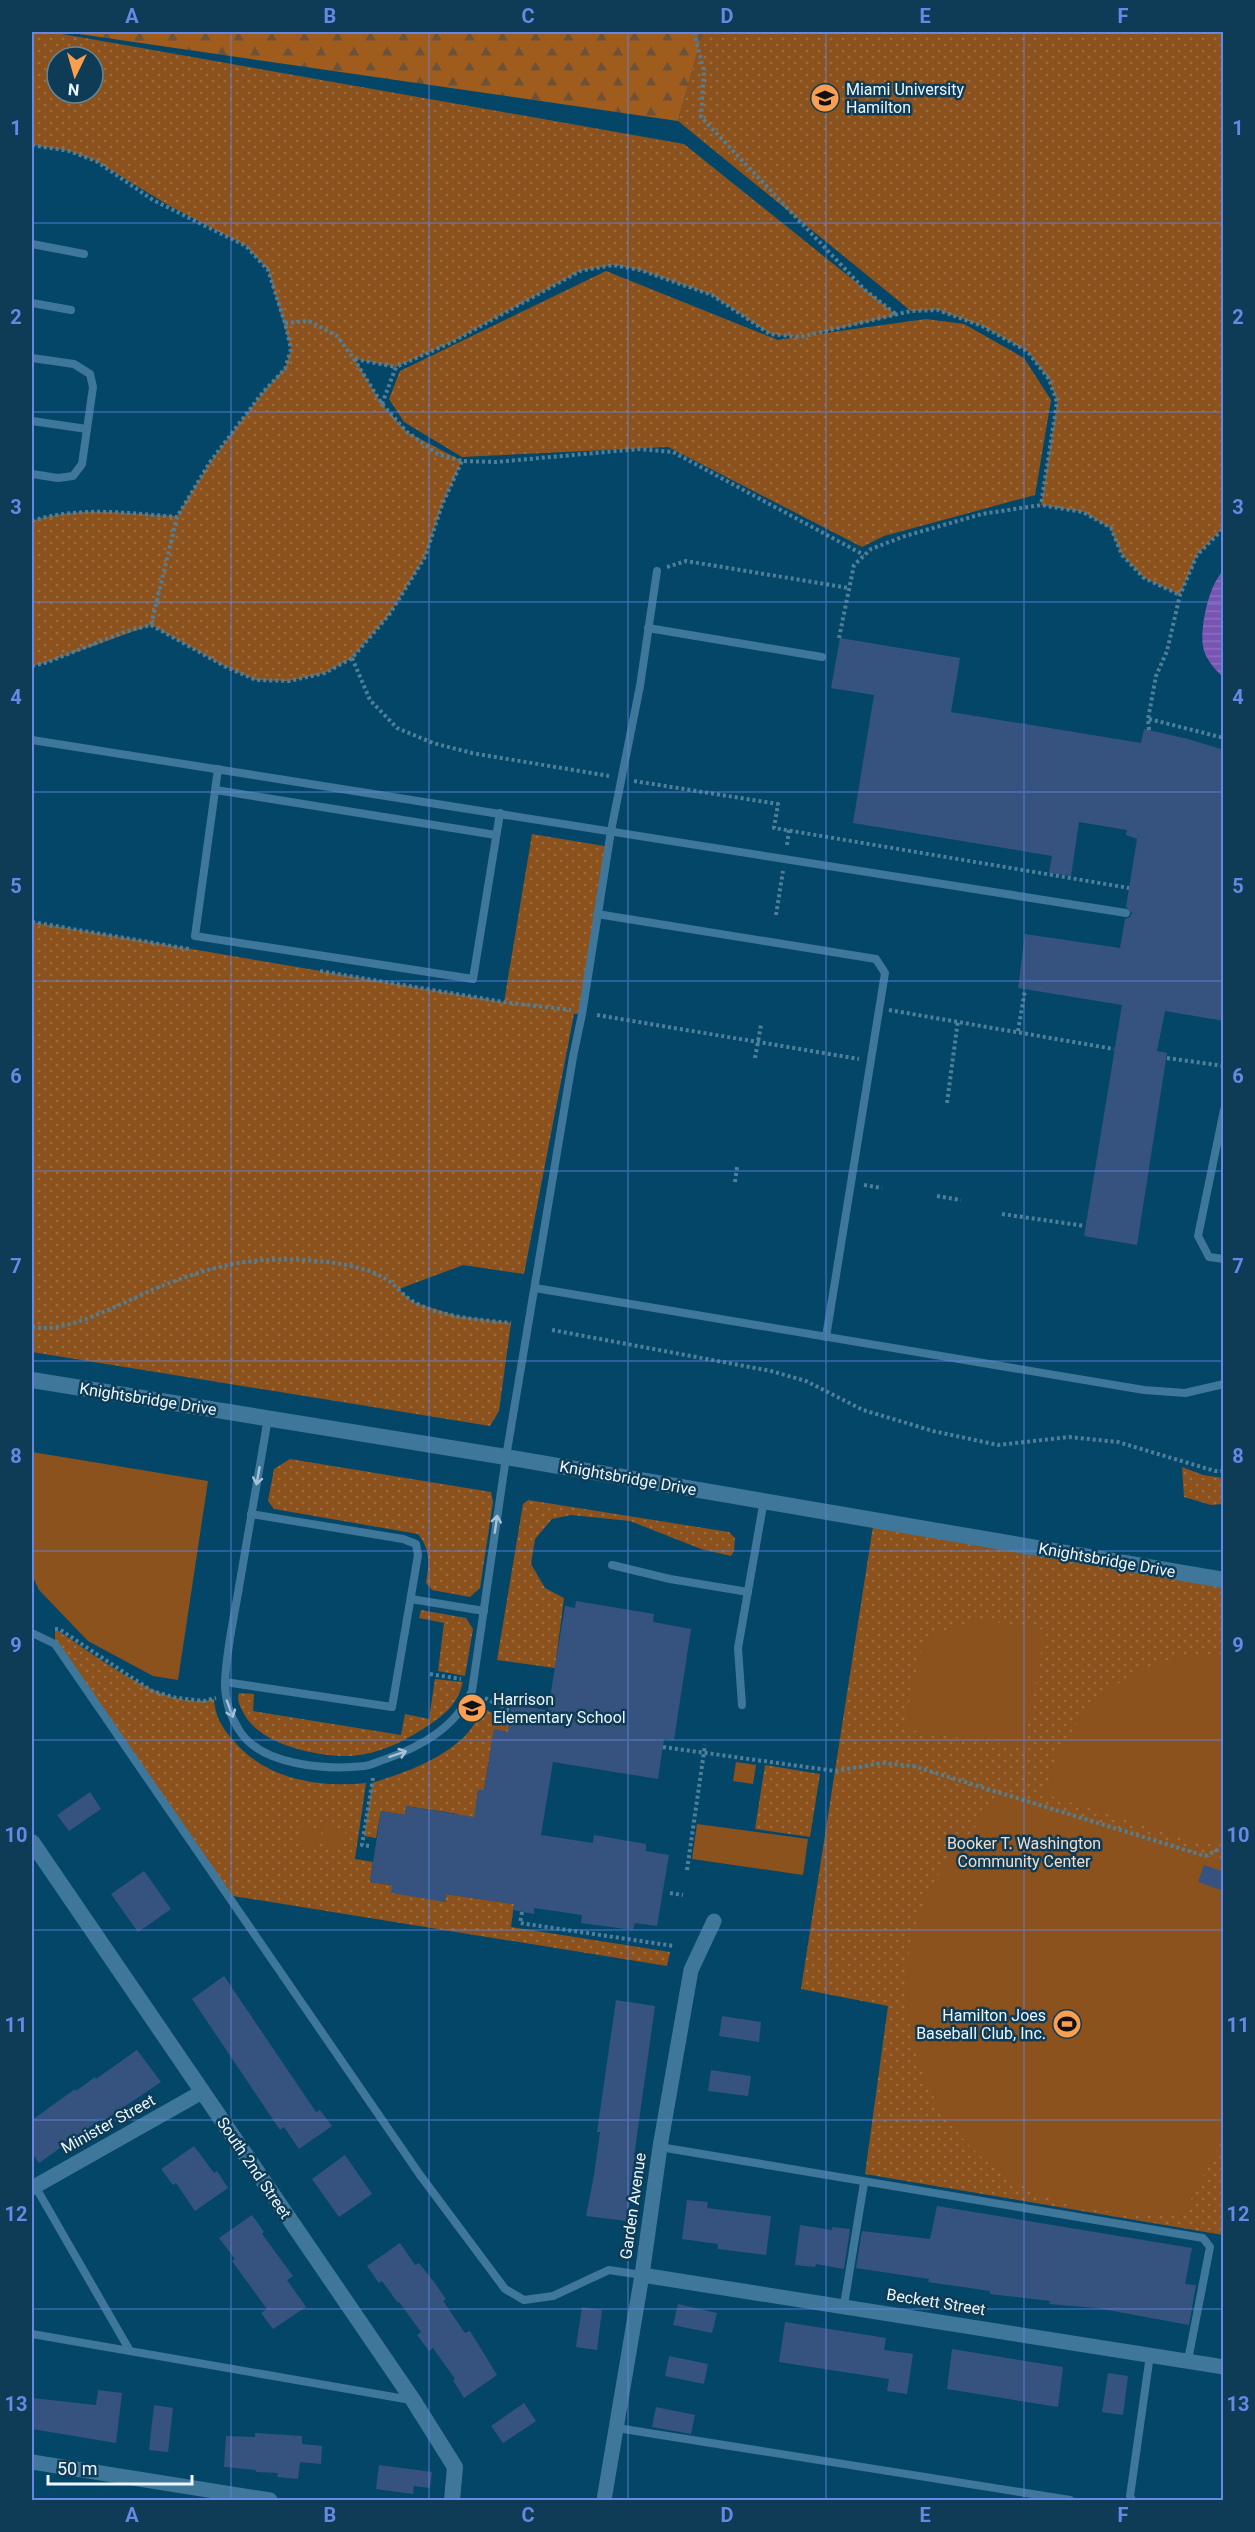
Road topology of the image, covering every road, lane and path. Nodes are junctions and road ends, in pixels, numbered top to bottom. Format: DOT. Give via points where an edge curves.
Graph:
graph roads {
  1 [pos="694,32"];
  2 [pos="32,145"];
  3 [pos="32,244"];
  4 [pos="84,255"];
  5 [pos="32,303"];
  6 [pos="71,310"];
  7 [pos="897,315"];
  8 [pos="285,323"];
  9 [pos="32,358"];
  10 [pos="354,359"];
  11 [pos="396,367"];
  12 [pos="382,404"];
  13 [pos="32,420"];
  14 [pos="87,429"];
  15 [pos="462,461"];
  16 [pos="32,474"];
  17 [pos="1041,505"];
  18 [pos="177,517"];
  19 [pos="32,521"];
  20 [pos="1224,528"];
  21 [pos="864,555"];
  22 [pos="657,571"];
  23 [pos="849,588"];
  24 [pos="1180,595"];
  25 [pos="151,626"];
  26 [pos="648,628"];
  27 [pos="840,638"];
  28 [pos="822,657"];
  29 [pos="352,658"];
  30 [pos="32,666"];
  31 [pos="1148,719"];
  32 [pos="1149,730"];
  33 [pos="1224,738"];
  34 [pos="32,740"];
  35 [pos="218,769"];
  36 [pos="621,778"];
  37 [pos="216,790"];
  38 [pos="500,813"];
  39 [pos="789,830"];
  40 [pos="611,831"];
  41 [pos="496,835"];
  42 [pos="787,845"];
  43 [pos="783,870"];
  44 [pos="1129,888"];
  45 [pos="1125,912"];
  46 [pos="597,914"];
  47 [pos="776,915"];
  48 [pos="1025,990"];
  49 [pos="880,1009"];
  50 [pos="597,1015"];
  51 [pos="958,1020"];
  52 [pos="761,1025"];
  53 [pos="1018,1031"];
  54 [pos="758,1042"];
  55 [pos="1114,1049"];
  56 [pos="755,1058"];
  57 [pos="1167,1058"];
  58 [pos="860,1060"];
  59 [pos="1224,1065"];
  60 [pos="947,1103"];
  61 [pos="1224,1110"];
  62 [pos="737,1167"];
  63 [pos="735,1182"];
  64 [pos="864,1185"];
  65 [pos="882,1188"];
  66 [pos="937,1196"];
  67 [pos="961,1200"];
  68 [pos="1002,1214"];
  69 [pos="1085,1226"];
  70 [pos="1224,1259"];
  71 [pos="535,1288"];
  72 [pos="511,1323"];
  73 [pos="32,1327"];
  74 [pos="552,1330"];
  75 [pos="826,1337"];
  76 [pos="32,1380"];
  77 [pos="1224,1384"];
  78 [pos="268,1418"];
  79 [pos="506,1457"];
  80 [pos="1224,1471"];
  81 [pos="764,1500"];
  82 [pos="251,1514"];
  83 [pos="612,1565"];
  84 [pos="1224,1580"];
  85 [pos="748,1592"];
  86 [pos="411,1599"];
  87 [pos="484,1611"];
  88 [pos="49,1629"];
  89 [pos="32,1633"];
  90 [pos="430,1674"];
  91 [pos="461,1679"];
  92 [pos="225,1682"];
  93 [pos="226,1695"];
  94 [pos="485,1698"];
  95 [pos="742,1705"];
  96 [pos="510,1711"];
  97 [pos="705,1745"];
  98 [pos="663,1748"];
  99 [pos="704,1753"];
  100 [pos="373,1778"];
  101 [pos="32,1842"];
  102 [pos="369,1846"];
  103 [pos="1224,1847"];
  104 [pos="687,1870"];
  105 [pos="670,1893"];
  106 [pos="683,1895"];
  107 [pos="522,1912"];
  108 [pos="714,1921"];
  109 [pos="674,1946"];
  110 [pos="202,2092"];
  111 [pos="660,2147"];
  112 [pos="864,2182"];
  113 [pos="33,2184"];
  114 [pos="642,2275"];
  115 [pos="844,2306"];
  116 [pos="32,2334"];
  117 [pos="130,2351"];
  118 [pos="1150,2355"];
  119 [pos="1188,2360"];
  120 [pos="1224,2367"];
  121 [pos="413,2400"];
  122 [pos="617,2428"];
  123 [pos="32,2462"];
  124 [pos="270,2500"];
  125 [pos="452,2500"];
  126 [pos="604,2500"];
  127 [pos="1070,2500"];
  128 [pos="1132,2500"];
  1 -- 7 [label="path" via="704,71 701,117 865,290"];
  2 -- 8 [label="path" via="69,151 96,161 153,201 246,246 268,270"];
  3 -- 4 [label="lane"];
  5 -- 6 [label="lane"];
  7 -- 11 [label="path" via="800,337 770,334 712,295 640,270 613,265 580,271 452,342"];
  7 -- 17 [label="path" via="938,310 982,326 1026,351 1049,380 1057,402"];
  8 -- 10 [label="path" via="309,321 337,336"];
  8 -- 18 [label="path" via="291,349 285,369 210,462"];
  9 -- 14 [label="lane" via="74,364 90,374 93,387"];
  10 -- 11 [label="path"];
  10 -- 12 [label="path"];
  11 -- 12 [label="path"];
  12 -- 15 [label="path" via="407,432 438,454"];
  13 -- 14 [label="lane"];
  14 -- 16 [label="lane" via="82,464 73,476"];
  15 -- 21 [label="path" via="496,462 639,449 672,452"];
  15 -- 29 [label="path" via="425,557 389,615"];
  17 -- 21 [label="path" via="982,514 905,536"];
  17 -- 24 [label="path" via="1083,512 1110,528 1122,555 1144,578"];
  18 -- 19 [label="path" via="87,512 54,513"];
  18 -- 25 [label="path"];
  20 -- 24 [label="path" via="1197,555"];
  21 -- 23 [label="path" via="854,565"];
  22 -- 23 [label="path" via="686,561"];
  22 -- 26 [label="lane"];
  23 -- 27 [label="path"];
  24 -- 31 [label="path"];
  25 -- 29 [label="path" via="256,680 289,681 325,674"];
  25 -- 30 [label="path"];
  26 -- 28 [label="lane"];
  26 -- 36 [label="lane"];
  29 -- 36 [label="path" via="370,700 397,728 472,753"];
  31 -- 32 [label="path"];
  31 -- 33 [label="path"];
  34 -- 35 [label="lane"];
  35 -- 37 [label="lane"];
  35 -- 38 [label="lane"];
  36 -- 39 [label="path" via="778,804 774,828"];
  36 -- 40 [label="lane"];
  37 -- 41 [label="lane"];
  37 -- 41 [label="lane" via="195,936 473,979"];
  38 -- 40 [label="lane"];
  38 -- 41 [label="lane"];
  39 -- 42 [label="path"];
  39 -- 44 [label="path"];
  40 -- 45 [label="lane"];
  40 -- 46 [label="lane"];
  43 -- 47 [label="path"];
  46 -- 49 [label="lane" via="876,959 885,973"];
  46 -- 71 [label="lane"];
  48 -- 53 [label="path"];
  49 -- 51 [label="path"];
  49 -- 75 [label="lane"];
  50 -- 54 [label="path"];
  51 -- 53 [label="path"];
  51 -- 60 [label="path"];
  52 -- 54 [label="path"];
  53 -- 55 [label="path"];
  54 -- 56 [label="path"];
  54 -- 58 [label="path"];
  57 -- 59 [label="path"];
  61 -- 70 [label="lane" via="1198,1236 1209,1257"];
  62 -- 63 [label="path"];
  64 -- 65 [label="path"];
  66 -- 67 [label="path"];
  68 -- 69 [label="path"];
  71 -- 75 [label="lane"];
  71 -- 79 [label="lane"];
  72 -- 73 [label="path" via="462,1318 413,1302 385,1278 349,1264 267,1260 228,1263 79,1321 43,1329"];
  74 -- 80 [label="path" via="771,1371 806,1382 863,1410 987,1443 1069,1437 1118,1442"];
  75 -- 77 [label="lane" via="1144,1390 1185,1393"];
  76 -- 78 [label="street, Knightsbridge Drive"];
  78 -- 79 [label="street, Knightsbridge Drive"];
  78 -- 82 [label="lane, one-way"];
  79 -- 81 [label="street, Knightsbridge Drive"];
  87 -- 79 [label="lane, one-way"];
  81 -- 84 [label="street, Knightsbridge Drive"];
  81 -- 85 [label="lane"];
  82 -- 86 [label="lane" via="416,1544"];
  82 -- 92 [label="lane"];
  83 -- 85 [label="lane"];
  85 -- 95 [label="lane" via="738,1648"];
  86 -- 87 [label="lane"];
  86 -- 92 [label="lane" via="392,1707"];
  93 -- 87 [label="lane, one-way" via="239,1732 258,1749 296,1763 366,1766 412,1750 446,1727 465,1706 472,1691"];
  88 -- 93 [label="path" via="59,1629 152,1691 204,1701"];
  89 -- 114 [label="lane" via="55,1644 420,2175 505,2289 524,2300 553,2296 609,2270"];
  90 -- 91 [label="path"];
  92 -- 93 [label="lane"];
  94 -- 96 [label="path"];
  97 -- 99 [label="path"];
  98 -- 99 [label="path"];
  99 -- 103 [label="path" via="835,1771 882,1763 913,1766 1205,1856"];
  99 -- 104 [label="path"];
  100 -- 102 [label="path" via="362,1845"];
  101 -- 110 [label="street, South 2nd Street"];
  105 -- 106 [label="path"];
  107 -- 109 [label="path" via="520,1923"];
  108 -- 111 [label="street, Garden Avenue" via="691,1970"];
  110 -- 113 [label="street, Minister Street"];
  110 -- 121 [label="street, South 2nd Street"];
  111 -- 112 [label="lane"];
  111 -- 114 [label="street, Garden Avenue"];
  112 -- 115 [label="lane"];
  112 -- 119 [label="lane" via="1203,2238 1210,2247"];
  113 -- 117 [label="lane"];
  114 -- 115 [label="street, Beckett Street"];
  114 -- 122 [label="street, Garden Avenue"];
  115 -- 118 [label="street, Beckett Street"];
  116 -- 117 [label="lane"];
  117 -- 121 [label="lane"];
  118 -- 119 [label="street, Beckett Street"];
  118 -- 128 [label="lane"];
  119 -- 120 [label="street, Beckett Street"];
  121 -- 125 [label="street, South 2nd Street" via="455,2467"];
  122 -- 126 [label="street, Garden Avenue"];
  122 -- 127 [label="lane"];
  123 -- 124 [label="street"];
}
